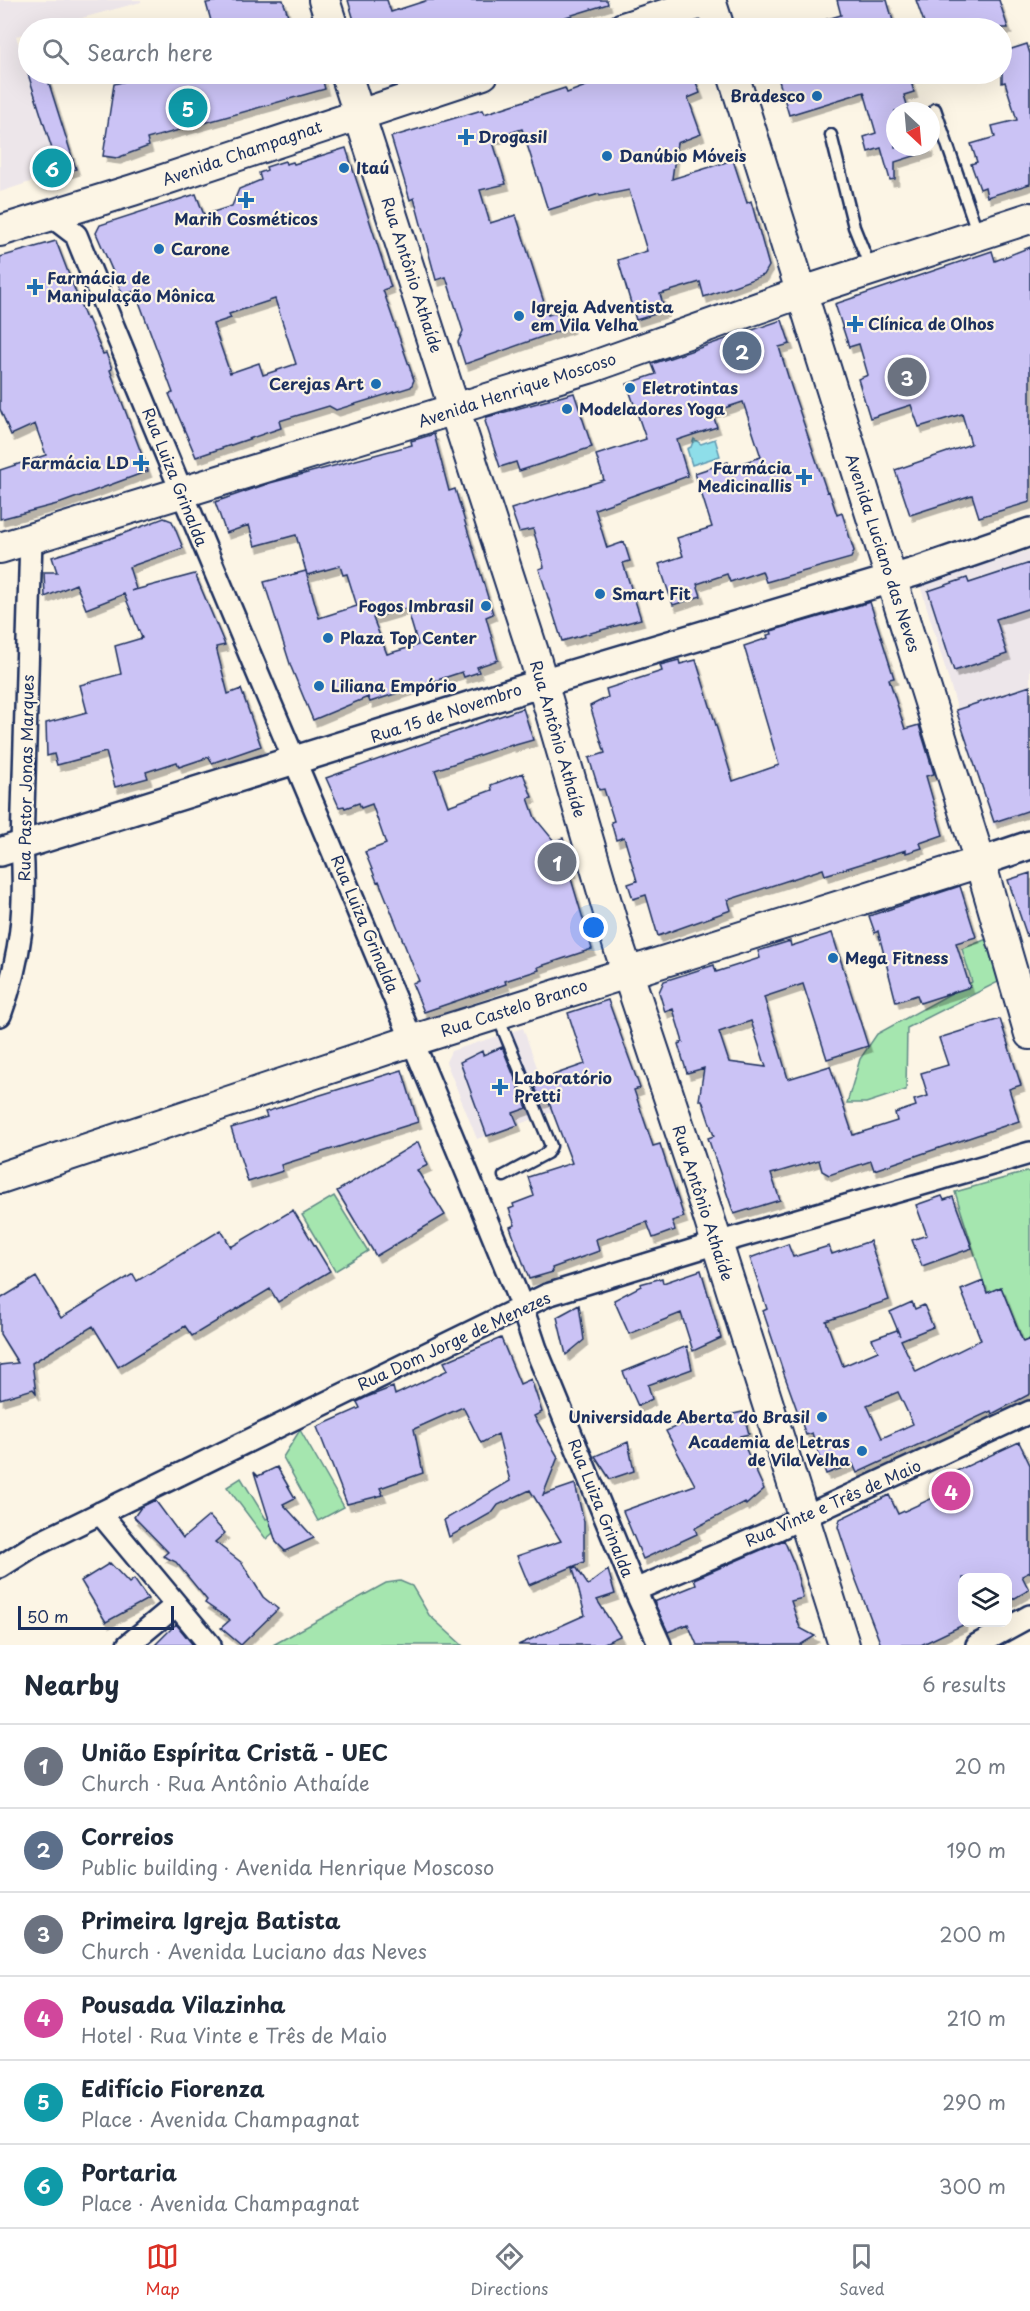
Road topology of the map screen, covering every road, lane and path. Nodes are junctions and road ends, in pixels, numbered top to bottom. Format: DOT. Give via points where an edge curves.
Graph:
graph roads {
  1 [pos="324,0"];
  2 [pos="711,0"];
  3 [pos="330,18"];
  4 [pos="654,18"];
  5 [pos="717,18"];
  6 [pos="349,84"];
  7 [pos="452,84"];
  8 [pos="736,84"];
  9 [pos="359,114"];
  10 [pos="940,124"];
  11 [pos="831,135"];
  12 [pos="51,216"];
  13 [pos="1030,218"];
  14 [pos="0,231"];
  15 [pos="978,235"];
  16 [pos="871,270"];
  17 [pos="800,293"];
  18 [pos="455,411"];
  19 [pos="183,494"];
  20 [pos="1030,532"];
  21 [pos="31,538"];
  22 [pos="0,548"];
  23 [pos="891,579"];
  24 [pos="542,682"];
  25 [pos="294,760"];
  26 [pos="1030,845"];
  27 [pos="11,848"];
  28 [pos="980,862"];
  29 [pos="627,972"];
  30 [pos="496,1014"];
  31 [pos="0,1015"];
  32 [pos="1030,1034"];
  33 [pos="414,1040"];
  34 [pos="1030,1154"];
  35 [pos="504,1176"];
  36 [pos="0,1178"];
  37 [pos="717,1243"];
  38 [pos="522,1307"];
  39 [pos="1030,1412"];
  40 [pos="100,1513"];
  41 [pos="803,1516"];
  42 [pos="2,1556"];
  43 [pos="635,1590"];
  44 [pos="175,1606"];
  45 [pos="1030,1616"];
  46 [pos="128,1645"];
  47 [pos="210,1645"];
  48 [pos="660,1645"];
  49 [pos="844,1645"];
  50 [pos="978,1645"];
  1 -- 3 [label="main road"];
  2 -- 4 [label="main road"];
  2 -- 5 [label="main road"];
  6 -- 9 [label="main road, Rua Antônio Athaíde"];
  7 -- 9 [label="main road, Avenida Champagnat"];
  8 -- 17 [label="main road, Avenida Luciano das Neves"];
  9 -- 12 [label="main road, Avenida Champagnat"];
  9 -- 18 [label="main road, Rua Antônio Athaíde"];
  10 -- 15 [label="lane"];
  11 -- 16 [label="lane" via="854,227"];
  12 -- 14 [label="main road, Avenida Champagnat"];
  12 -- 19 [label="street, Rua Luiza Grinalda" via="76,235"];
  13 -- 15 [label="main road, Avenida Henrique Moscoso"];
  15 -- 16 [label="main road, Avenida Henrique Moscoso"];
  16 -- 17 [label="main road, Avenida Henrique Moscoso"];
  17 -- 18 [label="main road, Avenida Henrique Moscoso"];
  17 -- 23 [label="main road, Avenida Luciano das Neves"];
  18 -- 19 [label="main road, Avenida Henrique Moscoso"];
  18 -- 24 [label="main road, Rua Antônio Athaíde"];
  19 -- 21 [label="main road, Avenida Henrique Moscoso"];
  19 -- 25 [label="street, Rua Luiza Grinalda"];
  20 -- 23 [label="street, Rua 15 de Novembro"];
  21 -- 22 [label="main road, Avenida Henrique Moscoso"];
  21 -- 27 [label="street, Rua Pastor Jonas Marques"];
  23 -- 24 [label="street, Rua 15 de Novembro"];
  23 -- 28 [label="main road, Avenida Luciano das Neves"];
  24 -- 25 [label="street, Rua 15 de Novembro"];
  24 -- 29 [label="main road, Rua Antônio Athaíde"];
  25 -- 27 [label="street, Rua 15 de Novembro"];
  25 -- 33 [label="street, Rua Luiza Grinalda"];
  26 -- 28 [label="street, Rua Castelo Branco"];
  27 -- 31 [label="street, Rua Pastor Jonas Marques" via="25,895 18,959"];
  28 -- 29 [label="main road, Rua Castelo Branco"];
  28 -- 32 [label="main road, Avenida Luciano das Neves"];
  29 -- 30 [label="main road, Rua Castelo Branco"];
  29 -- 37 [label="main road, Rua Antônio Athaíde"];
  30 -- 33 [label="main road, Rua Castelo Branco"];
  30 -- 35 [label="lane" via="551,1146 547,1154"];
  33 -- 36 [label="main road, Rua Castelo Branco"];
  33 -- 38 [label="street, Rua Luiza Grinalda"];
  34 -- 37 [label="street, Rua Dom Jorge de Menezes"];
  37 -- 38 [label="street, Rua Dom Jorge de Menezes" via="547,1295"];
  37 -- 41 [label="main road, Rua Antônio Athaíde"];
  38 -- 40 [label="street, Rua Dom Jorge de Menezes"];
  38 -- 43 [label="street, Rua Luiza Grinalda"];
  39 -- 41 [label="street, Rua Vinte e Três de Maio"];
  40 -- 42 [label="street, Rua Dom Jorge de Menezes"];
  40 -- 44 [label="street"];
  41 -- 43 [label="street, Rua Vinte e Três de Maio"];
  41 -- 49 [label="main road, Rua Antônio Athaíde"];
  43 -- 48 [label="street, Rua Luiza Grinalda"];
  44 -- 46 [label="street"];
  44 -- 47 [label="street"];
  45 -- 50 [label="street"];
}
